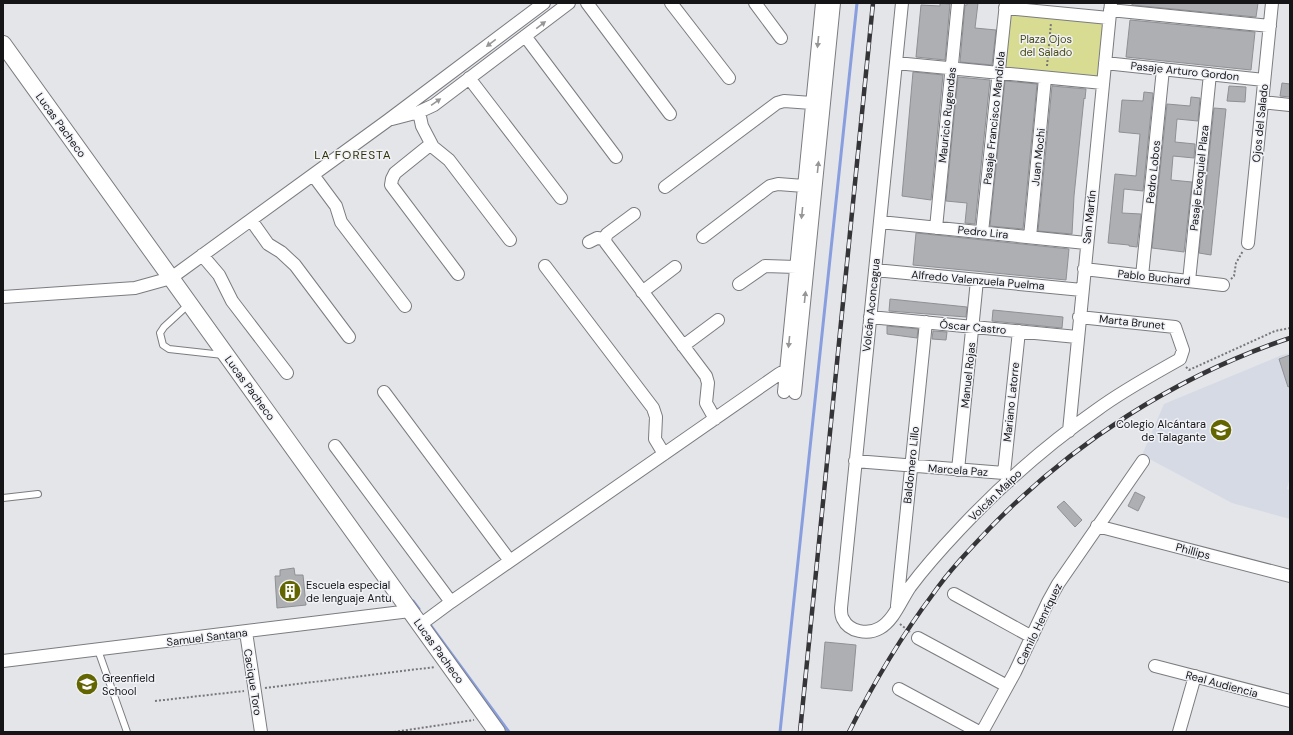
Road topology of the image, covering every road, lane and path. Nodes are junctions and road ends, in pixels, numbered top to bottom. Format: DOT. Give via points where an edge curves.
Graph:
graph roads {
  1 [pos="544,3"];
  2 [pos="569,3"];
  3 [pos="587,3"];
  4 [pos="671,3"];
  5 [pos="755,3"];
  6 [pos="822,3"];
  7 [pos="834,3"];
  8 [pos="902,3"];
  9 [pos="958,3"];
  10 [pos="1272,3"];
  11 [pos="1005,5"];
  12 [pos="1053,8"];
  13 [pos="1110,10"];
  14 [pos="1270,26"];
  15 [pos="525,36"];
  16 [pos="781,38"];
  17 [pos="3,44"];
  18 [pos="896,63"];
  19 [pos="1105,63"];
  20 [pos="952,68"];
  21 [pos="1163,69"];
  22 [pos="999,73"];
  23 [pos="1210,74"];
  24 [pos="469,78"];
  25 [pos="729,78"];
  26 [pos="1045,78"];
  27 [pos="1264,80"];
  28 [pos="1103,83"];
  29 [pos="1262,102"];
  30 [pos="812,103"];
  31 [pos="1290,105"];
  32 [pos="419,112"];
  33 [pos="670,114"];
  34 [pos="387,121"];
  35 [pos="431,144"];
  36 [pos="616,157"];
  37 [pos="313,175"];
  38 [pos="804,186"];
  39 [pos="665,188"];
  40 [pos="561,198"];
  41 [pos="634,214"];
  42 [pos="251,220"];
  43 [pos="880,222"];
  44 [pos="936,228"];
  45 [pos="982,232"];
  46 [pos="703,237"];
  47 [pos="1030,237"];
  48 [pos="605,239"];
  49 [pos="510,240"];
  50 [pos="589,242"];
  51 [pos="1086,243"];
  52 [pos="1248,243"];
  53 [pos="202,255"];
  54 [pos="545,266"];
  55 [pos="675,267"];
  56 [pos="796,268"];
  57 [pos="1084,269"];
  58 [pos="875,270"];
  59 [pos="458,274"];
  60 [pos="1142,276"];
  61 [pos="171,278"];
  62 [pos="977,280"];
  63 [pos="1189,281"];
  64 [pos="739,284"];
  65 [pos="1224,285"];
  66 [pos="1082,290"];
  67 [pos="642,292"];
  68 [pos="3,297"];
  69 [pos="189,304"];
  70 [pos="405,306"];
  71 [pos="870,317"];
  72 [pos="1079,317"];
  73 [pos="718,320"];
  74 [pos="926,322"];
  75 [pos="972,327"];
  76 [pos="1290,328"];
  77 [pos="1019,331"];
  78 [pos="349,337"];
  79 [pos="1077,337"];
  80 [pos="684,346"];
  81 [pos="226,355"];
  82 [pos="1180,358"];
  83 [pos="798,363"];
  84 [pos="787,369"];
  85 [pos="287,373"];
  86 [pos="384,392"];
  87 [pos="715,419"];
  88 [pos="1068,431"];
  89 [pos="335,446"];
  90 [pos="664,454"];
  91 [pos="855,461"];
  92 [pos="1142,461"];
  93 [pos="911,466"];
  94 [pos="958,470"];
  95 [pos="1006,477"];
  96 [pos="38,494"];
  97 [pos="3,498"];
  98 [pos="1097,526"];
  99 [pos="510,561"];
  100 [pos="1290,576"];
  101 [pos="954,594"];
  102 [pos="451,602"];
  103 [pos="841,608"];
  104 [pos="897,608"];
  105 [pos="410,611"];
  106 [pos="420,625"];
  107 [pos="246,632"];
  108 [pos="1032,637"];
  109 [pos="918,638"];
  110 [pos="98,650"];
  111 [pos="3,661"];
  112 [pos="447,662"];
  113 [pos="1155,666"];
  114 [pos="1196,676"];
  115 [pos="1007,686"];
  116 [pos="899,689"];
  117 [pos="255,690"];
  118 [pos="154,701"];
  119 [pos="1290,701"];
  120 [pos="487,718"];
  121 [pos="127,732"];
  122 [pos="261,732"];
  123 [pos="394,732"];
  124 [pos="497,732"];
  125 [pos="980,732"];
  126 [pos="1179,732"];
  1 -- 34 [label="street, one-way"];
  15 -- 2 [label="street, one-way"];
  3 -- 33 [label="street"];
  4 -- 25 [label="street"];
  5 -- 16 [label="street"];
  6 -- 30 [label="street, one-way"];
  83 -- 7 [label="street, one-way"];
  8 -- 18 [label="street, Volcán Aconcagua"];
  9 -- 20 [label="street, Mauricio Rugendas"];
  10 -- 14 [label="street, Ojos del Salado"];
  11 -- 12 [label="street"];
  11 -- 22 [label="street, Pasaje Francisco Mandiola"];
  12 -- 13 [label="street"];
  12 -- 26 [label="path"];
  13 -- 14 [label="street"];
  13 -- 19 [label="street, San Martín"];
  14 -- 27 [label="street, Ojos del Salado"];
  15 -- 24 [label="street"];
  15 -- 36 [label="street"];
  17 -- 61 [label="main road, Lucas Pacheco"];
  18 -- 20 [label="street"];
  18 -- 43 [label="street, Volcán Aconcagua"];
  19 -- 21 [label="street, Pasaje Arturo Gordon"];
  19 -- 28 [label="street, San Martín"];
  20 -- 22 [label="street"];
  20 -- 44 [label="street, Mauricio Rugendas"];
  21 -- 23 [label="street, Pasaje Arturo Gordon"];
  21 -- 60 [label="street, Pedro Lobos"];
  22 -- 26 [label="street"];
  22 -- 45 [label="street, Pasaje Francisco Mandiola"];
  23 -- 27 [label="street, Pasaje Arturo Gordon"];
  23 -- 63 [label="street, Pasaje Exequiel Plaza"];
  32 -- 24 [label="street, one-way" via="434,105"];
  24 -- 40 [label="street"];
  26 -- 28 [label="street"];
  26 -- 47 [label="street, Juan Mochi"];
  27 -- 29 [label="street, Ojos del Salado"];
  28 -- 51 [label="street, San Martín"];
  29 -- 31 [label="street"];
  29 -- 52 [label="street, Ojos del Salado"];
  30 -- 38 [label="street"];
  30 -- 39 [label="street" via="777,103"];
  32 -- 34 [label="street"];
  32 -- 35 [label="street" via="422,126"];
  34 -- 37 [label="street"];
  35 -- 49 [label="street" via="449,160"];
  35 -- 59 [label="street" via="395,173 391,185"];
  37 -- 42 [label="street"];
  37 -- 70 [label="street" via="336,206 341,222"];
  38 -- 46 [label="street" via="770,186"];
  38 -- 56 [label="street, one-way"];
  41 -- 48 [label="street" via="607,234"];
  42 -- 53 [label="street"];
  42 -- 78 [label="street" via="268,244 295,265"];
  43 -- 44 [label="street, Pedro Lira"];
  43 -- 58 [label="street, Volcán Aconcagua"];
  44 -- 45 [label="street, Pedro Lira"];
  45 -- 47 [label="street, Pedro Lira"];
  47 -- 51 [label="street, Pedro Lira"];
  48 -- 50 [label="street" via="597,238"];
  48 -- 67 [label="street"];
  51 -- 57 [label="street, San Martín"];
  52 -- 65 [label="path" via="1236,263 1234,276"];
  53 -- 61 [label="street"];
  53 -- 85 [label="street" via="219,275 232,301"];
  54 -- 90 [label="street" via="653,408 656,418 655,439"];
  55 -- 67 [label="street"];
  56 -- 64 [label="street" via="765,266"];
  56 -- 84 [label="street, one-way"];
  57 -- 60 [label="street, Pablo Buchard"];
  57 -- 66 [label="street, San Martín"];
  58 -- 62 [label="street, Alfredo Valenzuela Puelma"];
  58 -- 71 [label="street, Volcán Aconcagua"];
  60 -- 63 [label="street, Pablo Buchard"];
  61 -- 68 [label="street" via="136,288"];
  61 -- 69 [label="main road, Lucas Pacheco"];
  62 -- 66 [label="street, Alfredo Valenzuela Puelma"];
  62 -- 75 [label="street, Manuel Rojas"];
  63 -- 65 [label="street, Pablo Buchard"];
  66 -- 72 [label="street, San Martín"];
  67 -- 80 [label="street"];
  69 -- 81 [label="main road, Lucas Pacheco"];
  69 -- 81 [label="lane" via="160,333 163,345 169,349"];
  71 -- 74 [label="street, Óscar Castro"];
  71 -- 91 [label="street, Volcán Aconcagua"];
  72 -- 79 [label="street, San Martín"];
  72 -- 82 [label="street, Marta Brunet" via="1175,327 1183,350"];
  73 -- 80 [label="street"];
  74 -- 75 [label="street, Óscar Castro"];
  74 -- 93 [label="street, Baldomero Lillo"];
  75 -- 77 [label="street, Óscar Castro"];
  75 -- 94 [label="street, Manuel Rojas"];
  76 -- 82 [label="path" via="1275,331 1189,370"];
  77 -- 79 [label="street, Óscar Castro"];
  77 -- 95 [label="street, Mariano Latorre"];
  79 -- 88 [label="street, San Martín"];
  80 -- 87 [label="street" via="706,376 706,403"];
  81 -- 105 [label="main road, Lucas Pacheco"];
  82 -- 88 [label="street, Volcán Maipo" via="1127,389"];
  83 -- 84 [label="street"];
  83 -- 84 [label="street" via="789,393"];
  84 -- 87 [label="street"];
  86 -- 99 [label="street"];
  87 -- 90 [label="street"];
  88 -- 95 [label="street, Volcán Maipo"];
  89 -- 102 [label="street"];
  90 -- 99 [label="street"];
  91 -- 93 [label="street, Marcela Paz"];
  91 -- 103 [label="street, Volcán Aconcagua"];
  92 -- 98 [label="street, Camilo Henríquez"];
  93 -- 94 [label="street, Marcela Paz"];
  93 -- 104 [label="street, Baldomero Lillo"];
  94 -- 95 [label="street, Marcela Paz"];
  95 -- 104 [label="street, Volcán Maipo" via="935,556"];
  96 -- 97 [label="lane"];
  98 -- 100 [label="street, Phillips"];
  98 -- 108 [label="street, Camilo Henríquez" via="1058,584"];
  99 -- 102 [label="street"];
  101 -- 108 [label="street"];
  102 -- 106 [label="street"];
  103 -- 104 [label="street, Volcán Maipo" via="842,618 847,625 852,629 864,631 875,631 880,628 890,620"];
  104 -- 109 [label="path" via="898,622"];
  105 -- 106 [label="main road, Lucas Pacheco"];
  105 -- 107 [label="street, Samuel Santana"];
  106 -- 112 [label="main road, Lucas Pacheco"];
  107 -- 110 [label="street, Samuel Santana"];
  107 -- 117 [label="street, Cacique Toro"];
  108 -- 115 [label="street, Camilo Henríquez"];
  109 -- 115 [label="street"];
  110 -- 111 [label="street, Samuel Santana"];
  110 -- 121 [label="lane"];
  112 -- 117 [label="path" via="436,667"];
  112 -- 120 [label="main road, Lucas Pacheco"];
  113 -- 114 [label="street, Real Audiencia"];
  114 -- 119 [label="street, Real Audiencia"];
  114 -- 126 [label="street"];
  115 -- 125 [label="street, Camilo Henríquez"];
  116 -- 125 [label="street"];
  117 -- 118 [label="path"];
  117 -- 122 [label="street, Cacique Toro"];
  120 -- 123 [label="path"];
  120 -- 124 [label="main road, Lucas Pacheco"];
}
